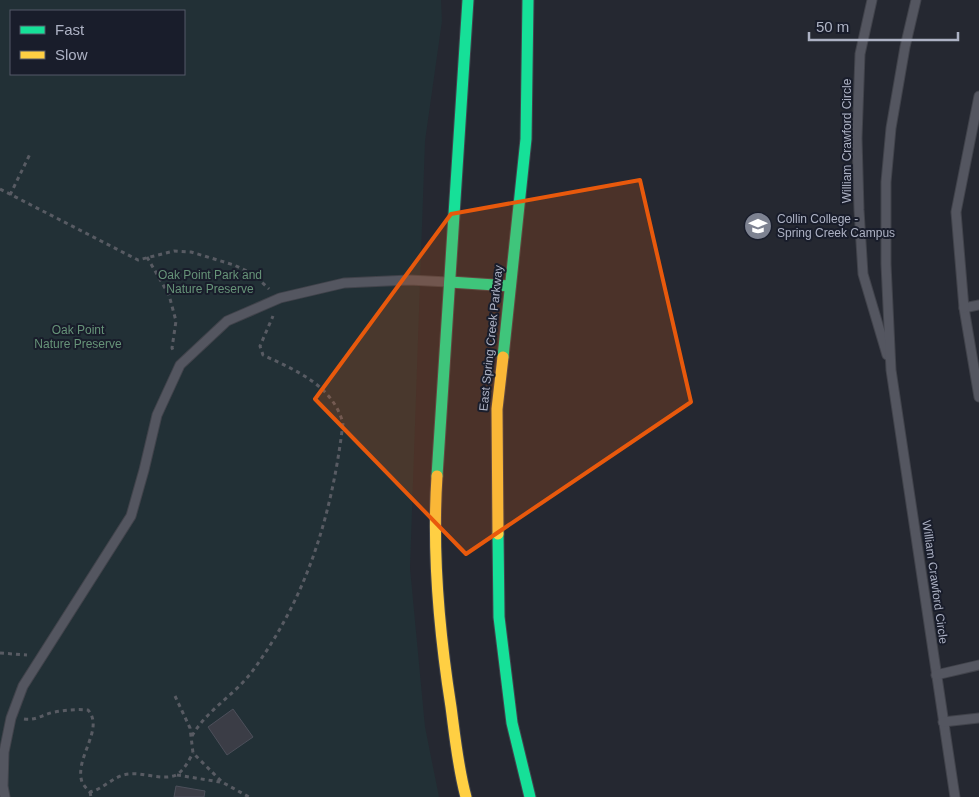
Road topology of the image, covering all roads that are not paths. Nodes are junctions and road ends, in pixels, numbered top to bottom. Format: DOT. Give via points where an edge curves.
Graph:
graph roads {
  1 [pos="468,0"];
  2 [pos="528,0"];
  3 [pos="872,0"];
  4 [pos="916,0"];
  5 [pos="979,96"];
  6 [pos="450,282"];
  7 [pos="510,286"];
  8 [pos="979,305"];
  9 [pos="964,308"];
  10 [pos="891,370"];
  11 [pos="979,397"];
  12 [pos="979,665"];
  13 [pos="936,675"];
  14 [pos="979,718"];
  15 [pos="943,722"];
  16 [pos="5,797"];
  17 [pos="466,797"];
  18 [pos="530,797"];
  19 [pos="955,797"];
  1 -- 6 [label="main road"];
  2 -- 7 [label="main road, East Spring Creek Parkway" via="526,140"];
  3 -- 10 [label="lane, William Crawford Circle" via="860,54 859,210 863,274"];
  4 -- 10 [label="lane, William Crawford Circle" via="891,128 886,182"];
  5 -- 9 [label="lane" via="956,212"];
  6 -- 7 [label="main road"];
  6 -- 16 [label="lane" via="344,283 280,298 227,321 180,365 157,415 131,516 23,686 11,718 4,752"];
  6 -- 17 [label="main road" via="436,487 436,568 444,662"];
  7 -- 18 [label="main road, East Spring Creek Parkway" via="497,409 499,617 512,723"];
  8 -- 9 [label="lane"];
  9 -- 11 [label="lane"];
  10 -- 13 [label="lane, William Crawford Circle"];
  12 -- 13 [label="lane"];
  13 -- 15 [label="lane, William Crawford Circle"];
  14 -- 15 [label="lane"];
  15 -- 19 [label="lane, William Crawford Circle"];
}
